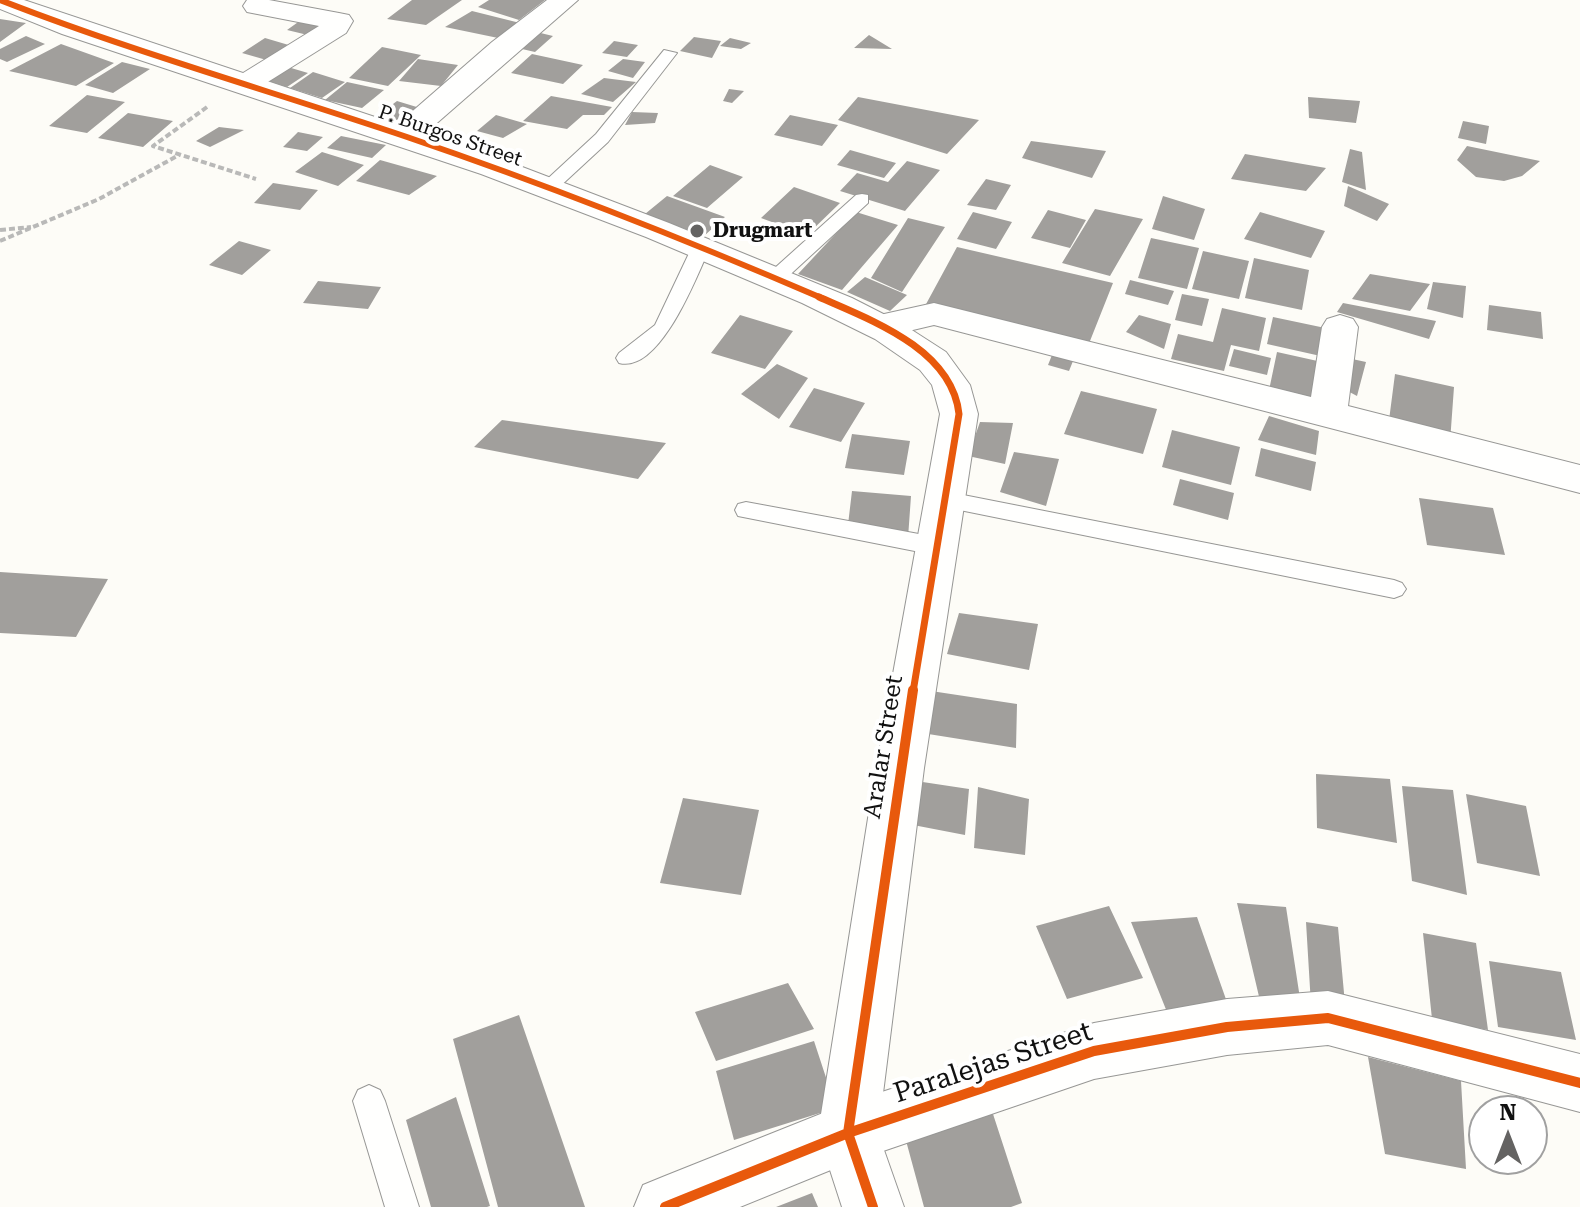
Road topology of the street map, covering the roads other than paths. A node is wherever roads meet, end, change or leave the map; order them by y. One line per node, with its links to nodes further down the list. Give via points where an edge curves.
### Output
1 (0, 0): 5 (street, P. Burgos Street)
2 (565, 0): 6 (street, via 516,33)
3 (257, 6): 5 (street, via 339,21)
4 (669, 53): 7 (lane, via 602,138)
5 (242, 83): 6 (street, P. Burgos Street)
6 (403, 136): 7 (street, P. Burgos Street)
7 (549, 187): 9 (street, P. Burgos Street)
8 (862, 199): 10 (lane)
9 (701, 247): 10 (street, P. Burgos Street); 13 (lane, via 663,328)
10 (774, 279): 11 (street, P. Burgos Street)
11 (879, 326): 14 (street, via 934,314); 16 (street, Aralar Street, via 936,363 958,396)
12 (1340, 327): 14 (street)
13 (626, 358)
14 (1328, 413): 15 (street)
15 (1580, 479)
16 (943, 499): 18 (street, Aralar Street); 19 (lane)
17 (746, 510): 18 (lane)
18 (935, 546): 22 (street, Aralar Street)
19 (1394, 589)
20 (1580, 1083): 22 (street, Paralejas Street, via 1328,1018 1227,1027 1094,1051)
21 (369, 1101): 23 (lane)
22 (848, 1133): 24 (street, Paralejas Street); 25 (street, Aralar Street)
23 (402, 1207)
24 (665, 1207)
25 (873, 1207)

